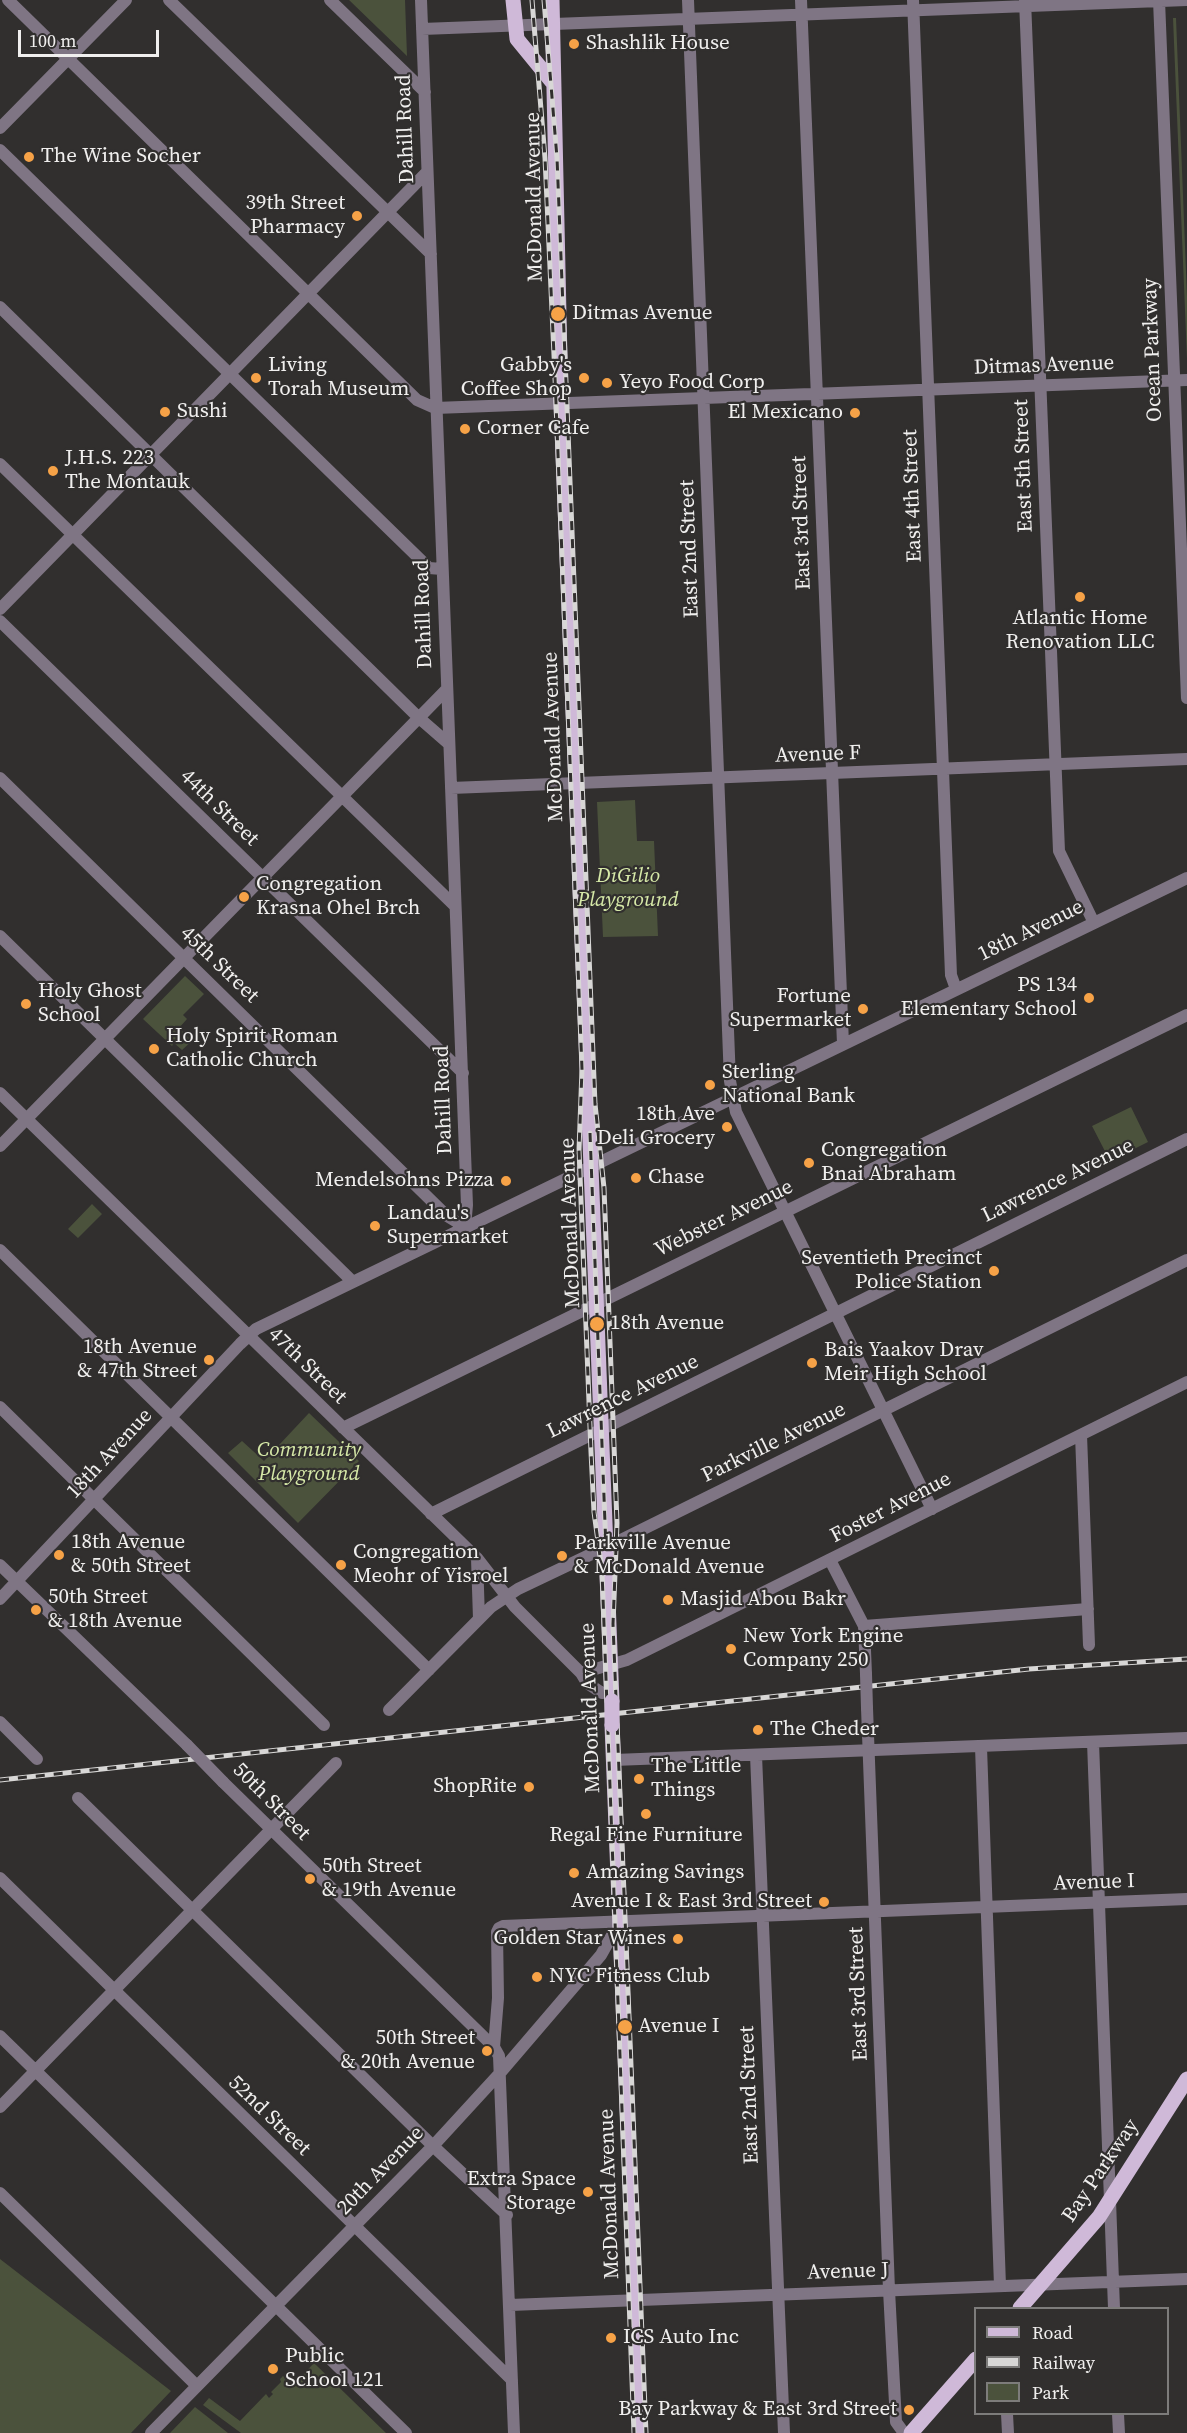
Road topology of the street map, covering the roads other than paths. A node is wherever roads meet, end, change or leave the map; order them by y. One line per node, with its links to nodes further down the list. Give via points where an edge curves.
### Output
1 (8, 0): 19 (street)
2 (126, 0): 19 (street)
3 (169, 0): 25 (street)
4 (330, 0): 21 (street)
5 (421, 0): 18 (street, Dahill Road)
6 (513, 0): 17 (main road, McDonald Avenue)
7 (552, 0): 16 (main road, McDonald Avenue)
8 (688, 0): 15 (street, East 2nd Street)
9 (801, 0): 14 (street, East 3rd Street)
10 (1159, 0): 11 (street); 12 (street); 31 (street, Ocean Parkway)
11 (1187, 0)
12 (1025, 3): 13 (street); 32 (street, East 5th Street)
13 (913, 6): 14 (street); 33 (street, East 4th Street)
14 (801, 15): 15 (street); 34 (street, East 3rd Street)
15 (689, 20): 16 (street); 35 (street, East 2nd Street)
16 (553, 24): 17 (street); 20 (main road, McDonald Avenue)
17 (514, 25): 18 (street); 20 (main road, McDonald Avenue, via 517,39)
18 (422, 29): 21 (street, Dahill Road)
19 (68, 59): 22 (street); 27 (street)
20 (553, 82): 36 (main road, McDonald Avenue)
21 (425, 92): 24 (street, Dahill Road)
22 (0, 128)
23 (0, 150): 29 (street)
24 (427, 172): 25 (street); 26 (street, Dahill Road)
25 (387, 214): 26 (street); 27 (street)
26 (431, 254): 37 (street, Dahill Road)
27 (308, 294): 29 (street); 37 (street, via 417,400)
28 (0, 307): 38 (street)
29 (230, 375): 38 (street); 41 (street, via 429,568)
30 (1187, 380): 31 (street, Ditmas Avenue)
31 (1173, 381): 32 (street, Ditmas Avenue); 45 (street, Ocean Parkway)
32 (1040, 386): 33 (street, Ditmas Avenue); 49 (street, East 5th Street)
33 (928, 391): 34 (street, Ditmas Avenue); 50 (street, East 4th Street)
34 (816, 395): 35 (street, Ditmas Avenue); 51 (street, East 3rd Street)
35 (704, 399): 36 (street, Ditmas Avenue); 53 (street, East 2nd Street)
36 (561, 404): 37 (street, Ditmas Avenue); 54 (main road, McDonald Avenue)
37 (435, 408): 41 (street, Dahill Road)
38 (151, 455): 40 (street); 46 (street)
39 (0, 464): 40 (street)
40 (72, 535): 42 (street); 56 (street)
41 (442, 569): 44 (street, Dahill Road)
42 (0, 609)
43 (0, 621): 57 (street, 44th Street)
44 (447, 689): 46 (street); 47 (street, Dahill Road)
45 (1187, 698)
46 (418, 717): 47 (street); 56 (street)
47 (449, 744): 55 (street, Dahill Road)
48 (1187, 759): 49 (street, Avenue F)
49 (1055, 765): 50 (street, Avenue F); 60 (street, East 5th Street, via 1059,851)
50 (943, 770): 51 (street, Avenue F); 63 (street, East 4th Street, via 951,975)
51 (831, 774): 53 (street, Avenue F); 66 (street, East 3rd Street)
52 (0, 778): 62 (street, 45th Street)
53 (719, 778): 54 (street, Avenue F); 69 (street, East 2nd Street)
54 (578, 783): 55 (street, Avenue F); 73 (main road, McDonald Avenue)
55 (451, 788): 59 (street, Dahill Road)
56 (341, 798): 57 (street); 59 (street)
57 (262, 877): 62 (street); 67 (street, 44th Street)
58 (1187, 878): 60 (street, 18th Avenue)
59 (455, 906): 67 (street, Dahill Road)
60 (1094, 923): 63 (street, 18th Avenue)
61 (0, 936): 65 (street)
62 (184, 958): 65 (street); 75 (street, 45th Street, via 447,1216)
63 (956, 990): 66 (street, 18th Avenue)
64 (1187, 1015): 74 (street, Webster Avenue)
65 (105, 1038): 70 (street); 78 (street)
66 (843, 1044): 69 (street, 18th Avenue)
67 (463, 1073): 75 (street, Dahill Road)
68 (0, 1093): 70 (street, 47th Street)
69 (733, 1097): 73 (street, 18th Avenue); 74 (street, East 2nd Street, via 736,1112)
70 (26, 1119): 72 (street); 81 (street, 47th Street)
71 (1187, 1139): 80 (street, Lawrence Avenue)
72 (0, 1146)
73 (590, 1166): 75 (street, 18th Avenue); 79 (main road, McDonald Avenue)
74 (785, 1211): 79 (street, Webster Avenue); 80 (street, East 2nd Street)
75 (465, 1227): 78 (street, 18th Avenue)
76 (0, 1250): 85 (street)
77 (1187, 1260): 84 (street, Parkville Avenue)
78 (352, 1281): 81 (street, 18th Avenue)
79 (596, 1303): 86 (street, Webster Avenue); 87 (main road, McDonald Avenue)
80 (836, 1313): 84 (street, East 2nd Street); 87 (street, Lawrence Avenue)
81 (249, 1336): 85 (street, 18th Avenue); 86 (street, 47th Street)
82 (1187, 1382): 88 (street, Foster Avenue)
83 (0, 1407): 89 (street)
84 (884, 1410): 90 (street, East 2nd Street); 92 (street, Parkville Avenue)
85 (171, 1417): 89 (street, 18th Avenue); 104 (street)
86 (343, 1428): 91 (street, 47th Street)
87 (600, 1429): 91 (street, Lawrence Avenue); 92 (main road, McDonald Avenue)
88 (1081, 1435): 90 (street, Foster Avenue); 99 (street)
89 (94, 1499): 96 (street, 18th Avenue); 109 (street)
90 (932, 1509): 94 (street, Foster Avenue)
91 (431, 1514): 93 (street, 47th Street)
92 (606, 1546): 97 (street, Parkville Avenue); 103 (main road, McDonald Avenue)
93 (477, 1558): 97 (street, 47th Street); 100 (street)
94 (830, 1560): 101 (street, East 3rd Street); 103 (street, Foster Avenue)
95 (0, 1565): 96 (street, 50th Street)
96 (17, 1581): 98 (street, 18th Avenue); 119 (street, 50th Street, bridge)
97 (507, 1596): 100 (street, Parkville Avenue); 105 (street, 47th Street)
98 (0, 1599)
99 (1088, 1609): 101 (street); 102 (street)
100 (479, 1619): 104 (street, Parkville Avenue)
101 (864, 1626): 113 (street, East 3rd Street, bridge)
102 (1089, 1645)
103 (610, 1665): 105 (street); 106 (main road, McDonald Avenue)
104 (429, 1670): 107 (street, Parkville Avenue)
105 (581, 1673): 106 (street, 47th Street, via 594,1689)
106 (612, 1697): 116 (main road, McDonald Avenue, bridge)
107 (389, 1710)
108 (0, 1722): 115 (street)
109 (324, 1725)
110 (1187, 1738): 111 (street)
111 (1092, 1742): 112 (street); 122 (street)
112 (981, 1747): 113 (street); 123 (street)
113 (868, 1751): 114 (street); 125 (street, East 3rd Street)
114 (756, 1755): 116 (street); 126 (street, East 2nd Street)
115 (37, 1759)
116 (614, 1760): 127 (main road, McDonald Avenue)
117 (336, 1763): 119 (street)
118 (78, 1798): 124 (street)
119 (272, 1830): 124 (street); 130 (street, 50th Street)
120 (0, 1878): 128 (street, 52nd Street)
121 (1187, 1899): 122 (street, Avenue I)
122 (1100, 1902): 123 (street, Avenue I); 137 (street)
123 (987, 1906): 125 (street, Avenue I); 143 (street)
124 (192, 1910): 128 (street); 135 (street)
125 (875, 1911): 126 (street, Avenue I); 144 (street, East 3rd Street)
126 (763, 1916): 127 (street, Avenue I); 145 (street, East 2nd Street)
127 (620, 1921): 130 (street, Avenue I, via 499,1928); 132 (street, 20th Avenue, via 601,1955); 146 (main road, McDonald Avenue)
128 (114, 1991): 131 (street); 139 (street, 52nd Street)
129 (0, 2036): 131 (street)
130 (494, 2047): 132 (street)
131 (35, 2071): 134 (street); 148 (street)
132 (500, 2073): 135 (street, 20th Avenue); 138 (street)
133 (1187, 2079): 137 (main road, Bay Parkway)
134 (0, 2107)
135 (433, 2146): 138 (street); 139 (street, 20th Avenue)
136 (0, 2193): 153 (street)
137 (1110, 2201): 141 (street); 142 (main road, Bay Parkway)
138 (507, 2215): 147 (street)
139 (354, 2226): 148 (street, 20th Avenue); 152 (street, 52nd Street)
140 (1187, 2279): 141 (street, Avenue J)
141 (1113, 2281): 142 (street, Avenue J); 150 (street)
142 (1042, 2284): 143 (street, Avenue J); 149 (main road, Bay Parkway)
143 (1000, 2286): 144 (street, Avenue J)
144 (889, 2290): 145 (street, Avenue J); 161 (street, East 3rd Street, via 896,2422)
145 (778, 2295): 146 (street, Avenue J); 160 (street, East 2nd Street)
146 (635, 2300): 147 (street, Avenue J); 159 (main road, McDonald Avenue)
147 (510, 2305): 152 (street)
148 (275, 2306): 153 (street, 20th Avenue); 157 (street)
149 (1021, 2307)
150 (1114, 2307)
151 (974, 2360): 162 (main road)
152 (512, 2380): 158 (street)
153 (197, 2386): 156 (street, 20th Avenue)
154 (1007, 2415): 163 (street)
155 (1118, 2415): 164 (street)
156 (151, 2433)
157 (406, 2433)
158 (514, 2433)
159 (640, 2433)
160 (784, 2433)
161 (904, 2433)
162 (911, 2433)
163 (1008, 2433)
164 (1119, 2433)

